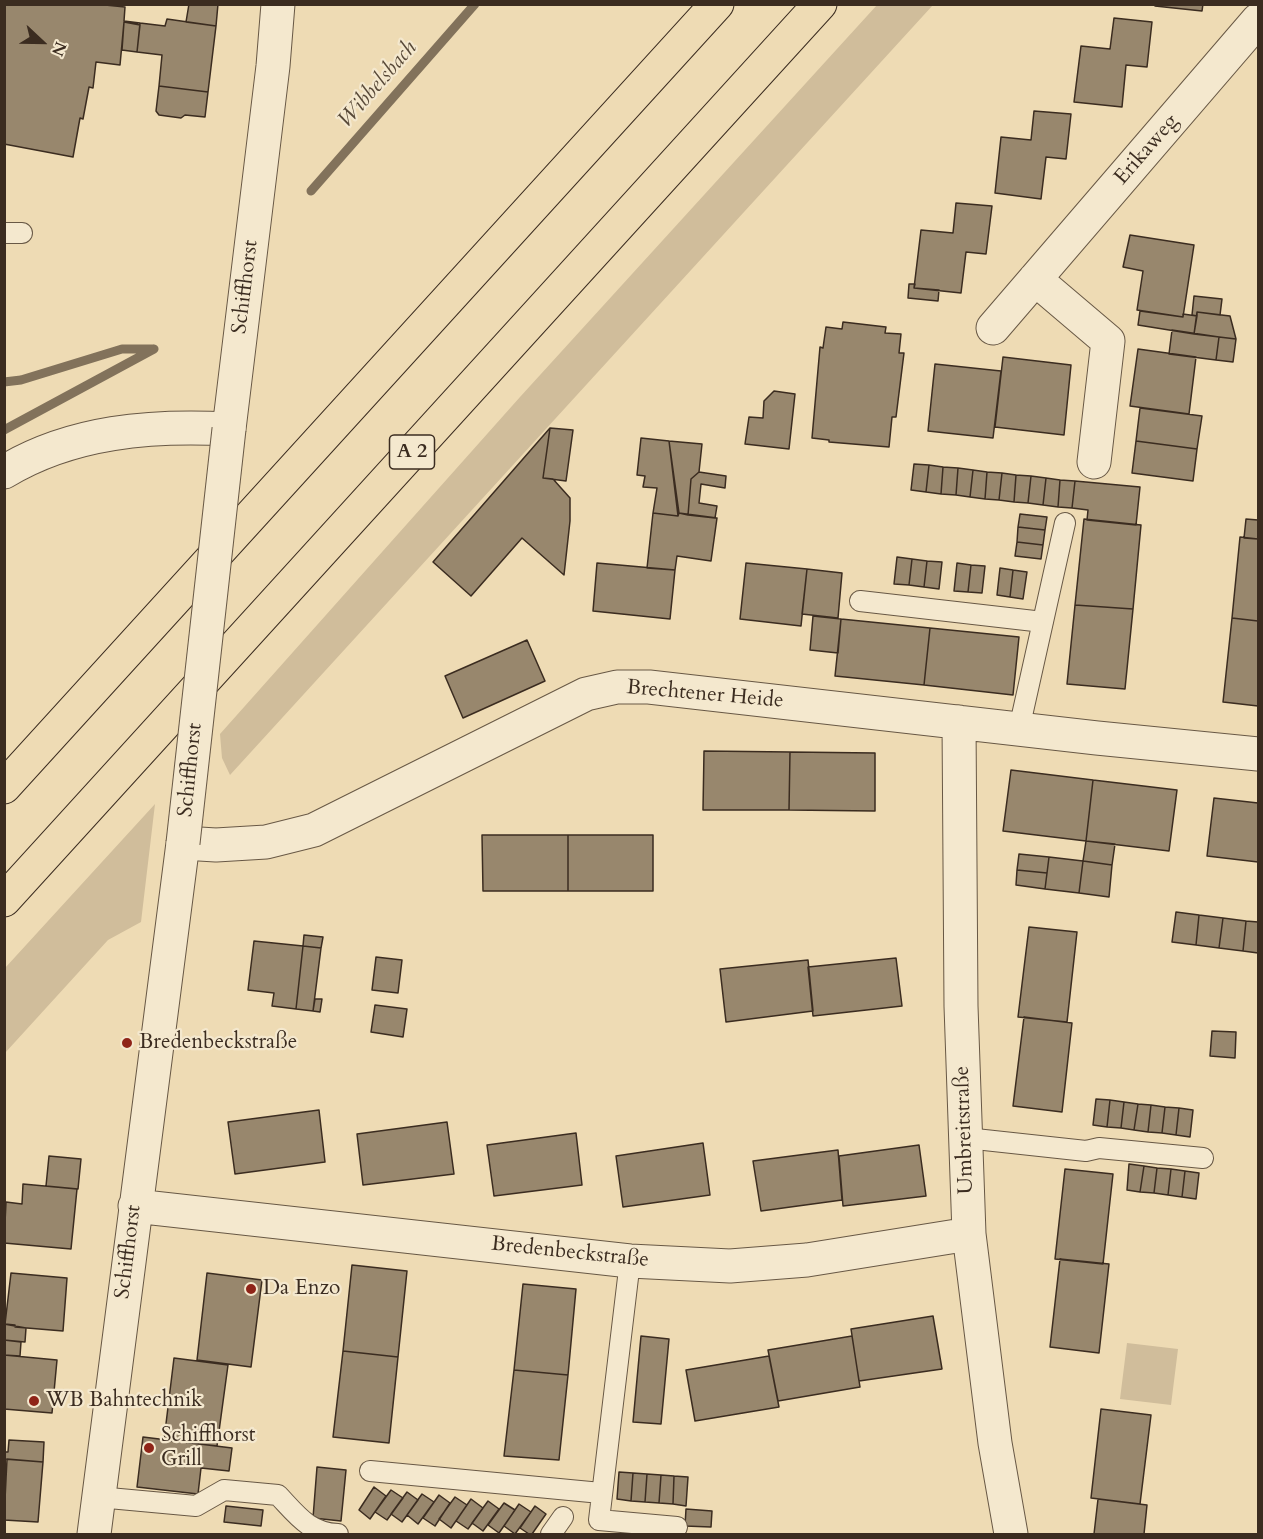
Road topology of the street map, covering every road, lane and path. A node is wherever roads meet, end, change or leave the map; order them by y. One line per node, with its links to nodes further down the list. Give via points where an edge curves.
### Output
1 (278, 4): 7 (street, Schiffhorst)
2 (717, 4): 16 (highway)
3 (819, 4): 18 (highway, A 2)
4 (1258, 20): 5 (street, Erikaweg)
5 (1035, 279): 6 (street, Erikaweg); 8 (street, via 1108,341)
6 (993, 328)
7 (229, 429): 9 (street, via 183,426 122,431 61,444); 17 (street, Schiffhorst, bridge)
8 (1094, 462)
9 (4, 472)
10 (1065, 523): 12 (lane)
11 (860, 601): 12 (lane)
12 (1043, 622): 14 (lane)
13 (959, 722): 14 (street, Brechtener Heide); 17 (street, Brechtener Heide, via 649,687 617,687 586,694 314,830 266,843); 19 (street, Umbreitstraße)
14 (1019, 729): 15 (street, Brechtener Heide)
15 (1258, 754)
16 (4, 787)
17 (187, 854): 21 (street, Schiffhorst)
18 (4, 900)
19 (966, 1138): 20 (lane); 22 (street, Umbreitstraße)
20 (1203, 1158)
21 (135, 1206): 23 (street, Bredenbeckstraße); 26 (street, Schiffhorst)
22 (969, 1234): 23 (street, Bredenbeckstraße, via 807,1260 741,1265); 32 (street, Umbreitstraße, via 995,1443)
23 (630, 1261): 25 (lane)
24 (370, 1471): 25 (lane)
25 (601, 1493): 28 (lane, via 599,1520)
26 (98, 1497): 29 (street, Schiffhorst); 30 (lane, via 196,1506 224,1490 278,1495 305,1524 327,1534)
27 (563, 1517): 31 (lane)
28 (677, 1527)
29 (94, 1534)
30 (338, 1534)
31 (551, 1534)
32 (1011, 1534)

